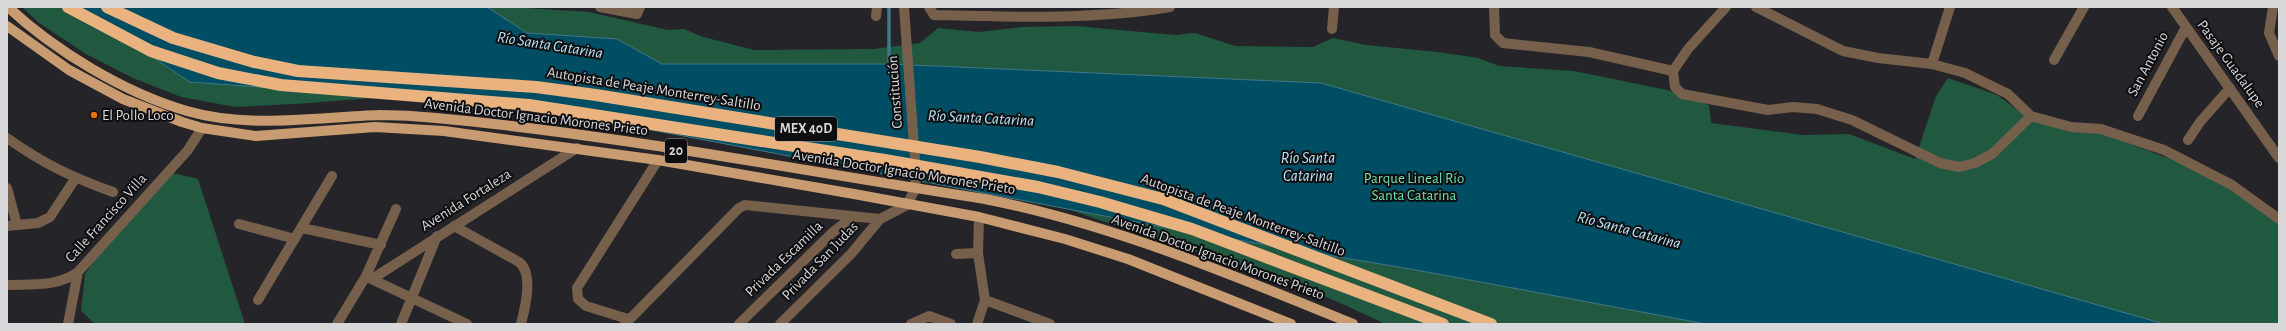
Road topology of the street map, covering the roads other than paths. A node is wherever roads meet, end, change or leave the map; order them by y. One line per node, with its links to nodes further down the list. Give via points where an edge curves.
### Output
1 (8, 7): 36 (main road, Avenida Doctor Ignacio Morones Prieto / 20, via 47,40 92,68 162,101 201,114 256,121 382,115 481,122)
2 (68, 7): 74 (highway, Autopista de Peaje Monterrey-Saltillo / MEX 40D, bridge, via 152,51 218,73 273,84 544,107 885,160 1038,187 1192,229)
3 (106, 7): 75 (highway, Autopista de Peaje Monterrey-Saltillo / MEX 40D, bridge, via 173,38 254,62 298,71 536,87 980,157 1058,172 1163,199)
4 (600, 7): 16 (street)
5 (904, 7): 36 (street, Constitución, bridge)
6 (928, 7): 7 (street, via 934,15 995,17 1088,16)
7 (1170, 7)
8 (1334, 7): 19 (street)
9 (1494, 7): 23 (street, via 1494,31 1498,40 1505,44 1589,52)
10 (1726, 7): 23 (street, via 1688,49)
11 (1756, 7): 22 (street, via 1843,51)
12 (1950, 7): 22 (street)
13 (2084, 7): 21 (street)
14 (2172, 7): 18 (street, Pasaje Guadalupe)
15 (2273, 7): 20 (street, via 2269,33)
16 (639, 11)
17 (7, 26): 27 (main road, Avenida Doctor Ignacio Morones Prieto / 20, via 69,70 123,99)
18 (2186, 27): 24 (street, Pasaje Guadalupe); 26 (street, San Antonio)
19 (1332, 30)
20 (2276, 50)
21 (2054, 60)
22 (1932, 64): 25 (street, via 1965,73 2008,94)
23 (1673, 71): 25 (street, via 1674,85 1679,92 1768,110 1793,107 1817,109 1852,120 1940,163 1959,167 1975,163 1992,154)
24 (2230, 88): 29 (street); 31 (street, Pasaje Guadalupe)
25 (2031, 116): 43 (street, via 2071,127 2101,129 2164,150 2232,185)
26 (2138, 116)
27 (202, 128): 30 (main road, Avenida Doctor Ignacio Morones Prieto / 20, via 256,136 345,128 402,128); 53 (street, Calle Francisco Villa, via 188,150)
28 (7, 138): 34 (street, via 40,161)
29 (2188, 140)
30 (577, 148): 32 (main road, Avenida Doctor Ignacio Morones Prieto / 20); 46 (street, Avenida Fortaleza)
31 (2279, 158)
32 (658, 160): 38 (main road, Avenida Doctor Ignacio Morones Prieto / 20); 59 (street, via 579,284 578,299 586,306)
33 (332, 176): 47 (street)
34 (75, 179): 37 (street); 45 (street, via 50,217 38,223)
35 (7, 188): 45 (street)
36 (915, 189): 38 (street); 73 (main road, Avenida Doctor Ignacio Morones Prieto / 20, via 1025,207 1133,239)
37 (113, 192)
38 (907, 205): 40 (main road, Avenida Doctor Ignacio Morones Prieto / 20); 42 (street)
39 (396, 209): 50 (street)
40 (979, 217): 51 (street); 72 (main road, Avenida Doctor Ignacio Morones Prieto / 20, via 1022,227 1128,259)
41 (851, 218): 42 (street); 59 (street, via 752,205 738,208); 66 (street, Privada Escamilla, via 832,233)
42 (880, 219): 67 (street, Privada San Judas, via 851,254)
43 (2279, 219)
44 (239, 224): 49 (street)
45 (12, 226)
46 (454, 226): 48 (street, Avenida Fortaleza); 65 (street, via 519,262 526,273)
47 (302, 228): 49 (street); 50 (street)
48 (437, 236): 54 (street, Avenida Fortaleza); 57 (street)
49 (295, 239): 56 (street)
50 (381, 245): 54 (street)
51 (978, 253): 52 (street); 58 (street)
52 (956, 254)
53 (78, 272): 55 (street, Calle Francisco Villa, via 60,282); 61 (street)
54 (369, 278): 57 (street); 62 (street)
55 (7, 285)
56 (258, 300)
57 (412, 300): 63 (street); 64 (street)
58 (985, 300): 60 (street); 70 (street)
59 (626, 322)
60 (1038, 322): 71 (street)
61 (68, 324)
62 (337, 324)
63 (401, 324)
64 (466, 324)
65 (520, 324)
66 (739, 324)
67 (780, 324)
68 (911, 324): 69 (street, via 929,316)
69 (951, 324)
70 (977, 324)
71 (1050, 324)
72 (1291, 324)
73 (1352, 324)
74 (1443, 324)
75 (1491, 324)

